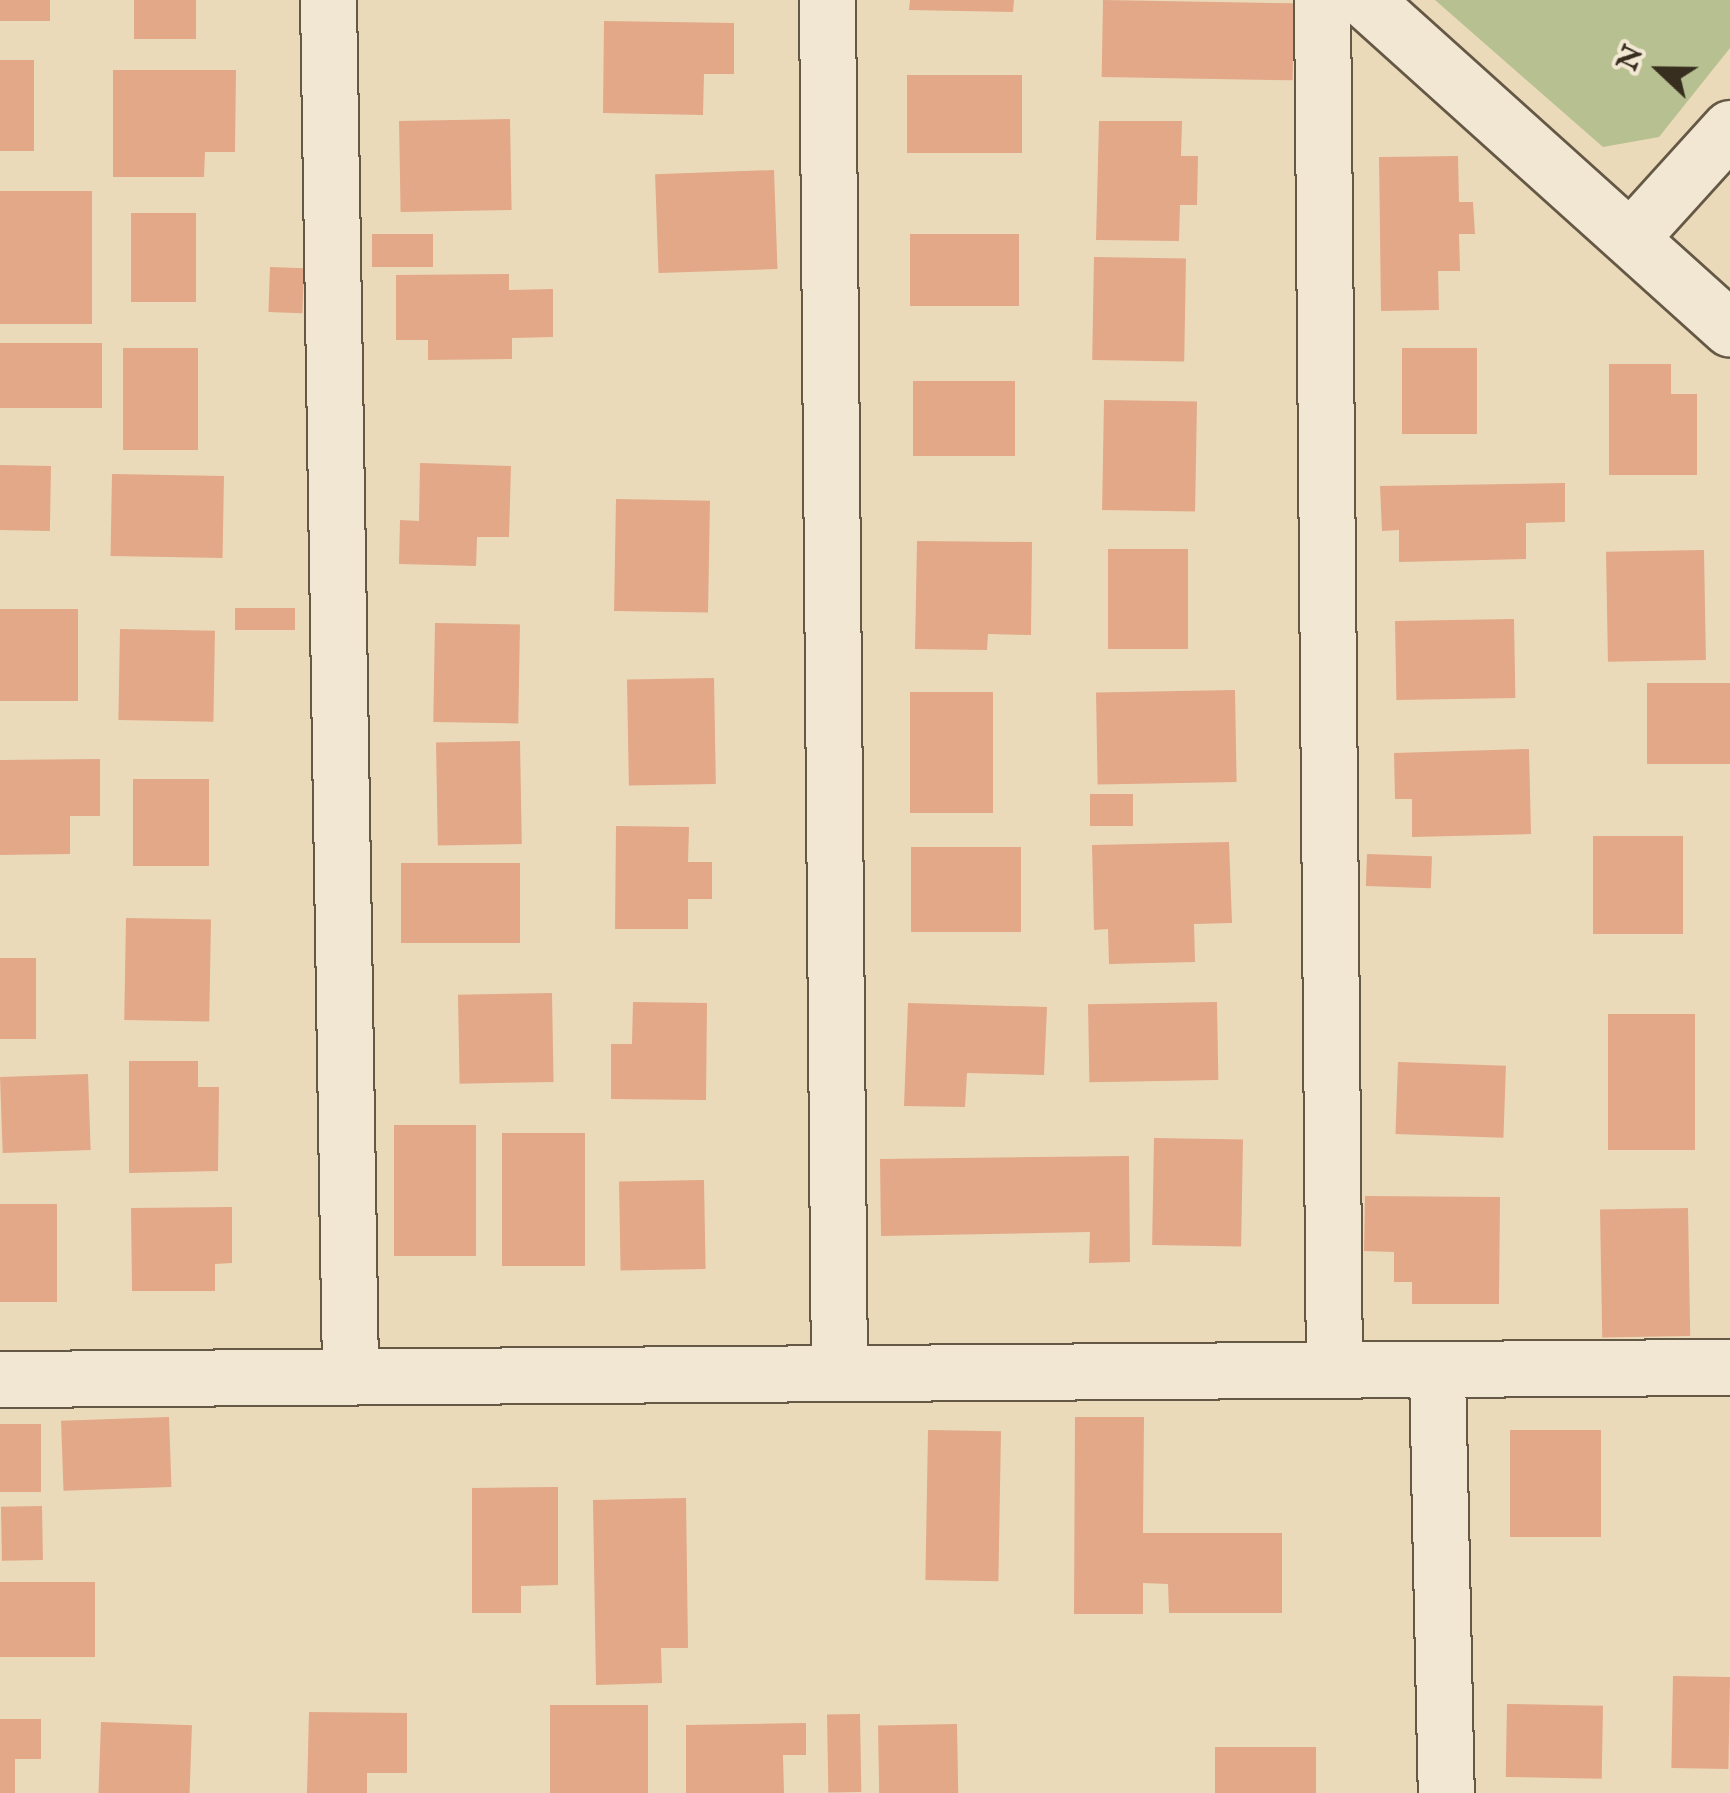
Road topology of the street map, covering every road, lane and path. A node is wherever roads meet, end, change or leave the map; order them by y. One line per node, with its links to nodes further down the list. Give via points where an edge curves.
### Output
1 (328, 0): 11 (street)
2 (827, 0): 8 (street)
3 (1322, 0): 10 (street)
4 (1366, 0): 6 (street)
5 (1730, 128): 6 (street)
6 (1632, 236): 7 (street)
7 (1730, 329)
8 (839, 1367): 10 (street); 11 (street)
9 (1730, 1367): 12 (street)
10 (1334, 1368): 12 (street)
11 (350, 1370): 13 (street)
12 (1437, 1373): 14 (street)
13 (0, 1379)
14 (1446, 1793)

